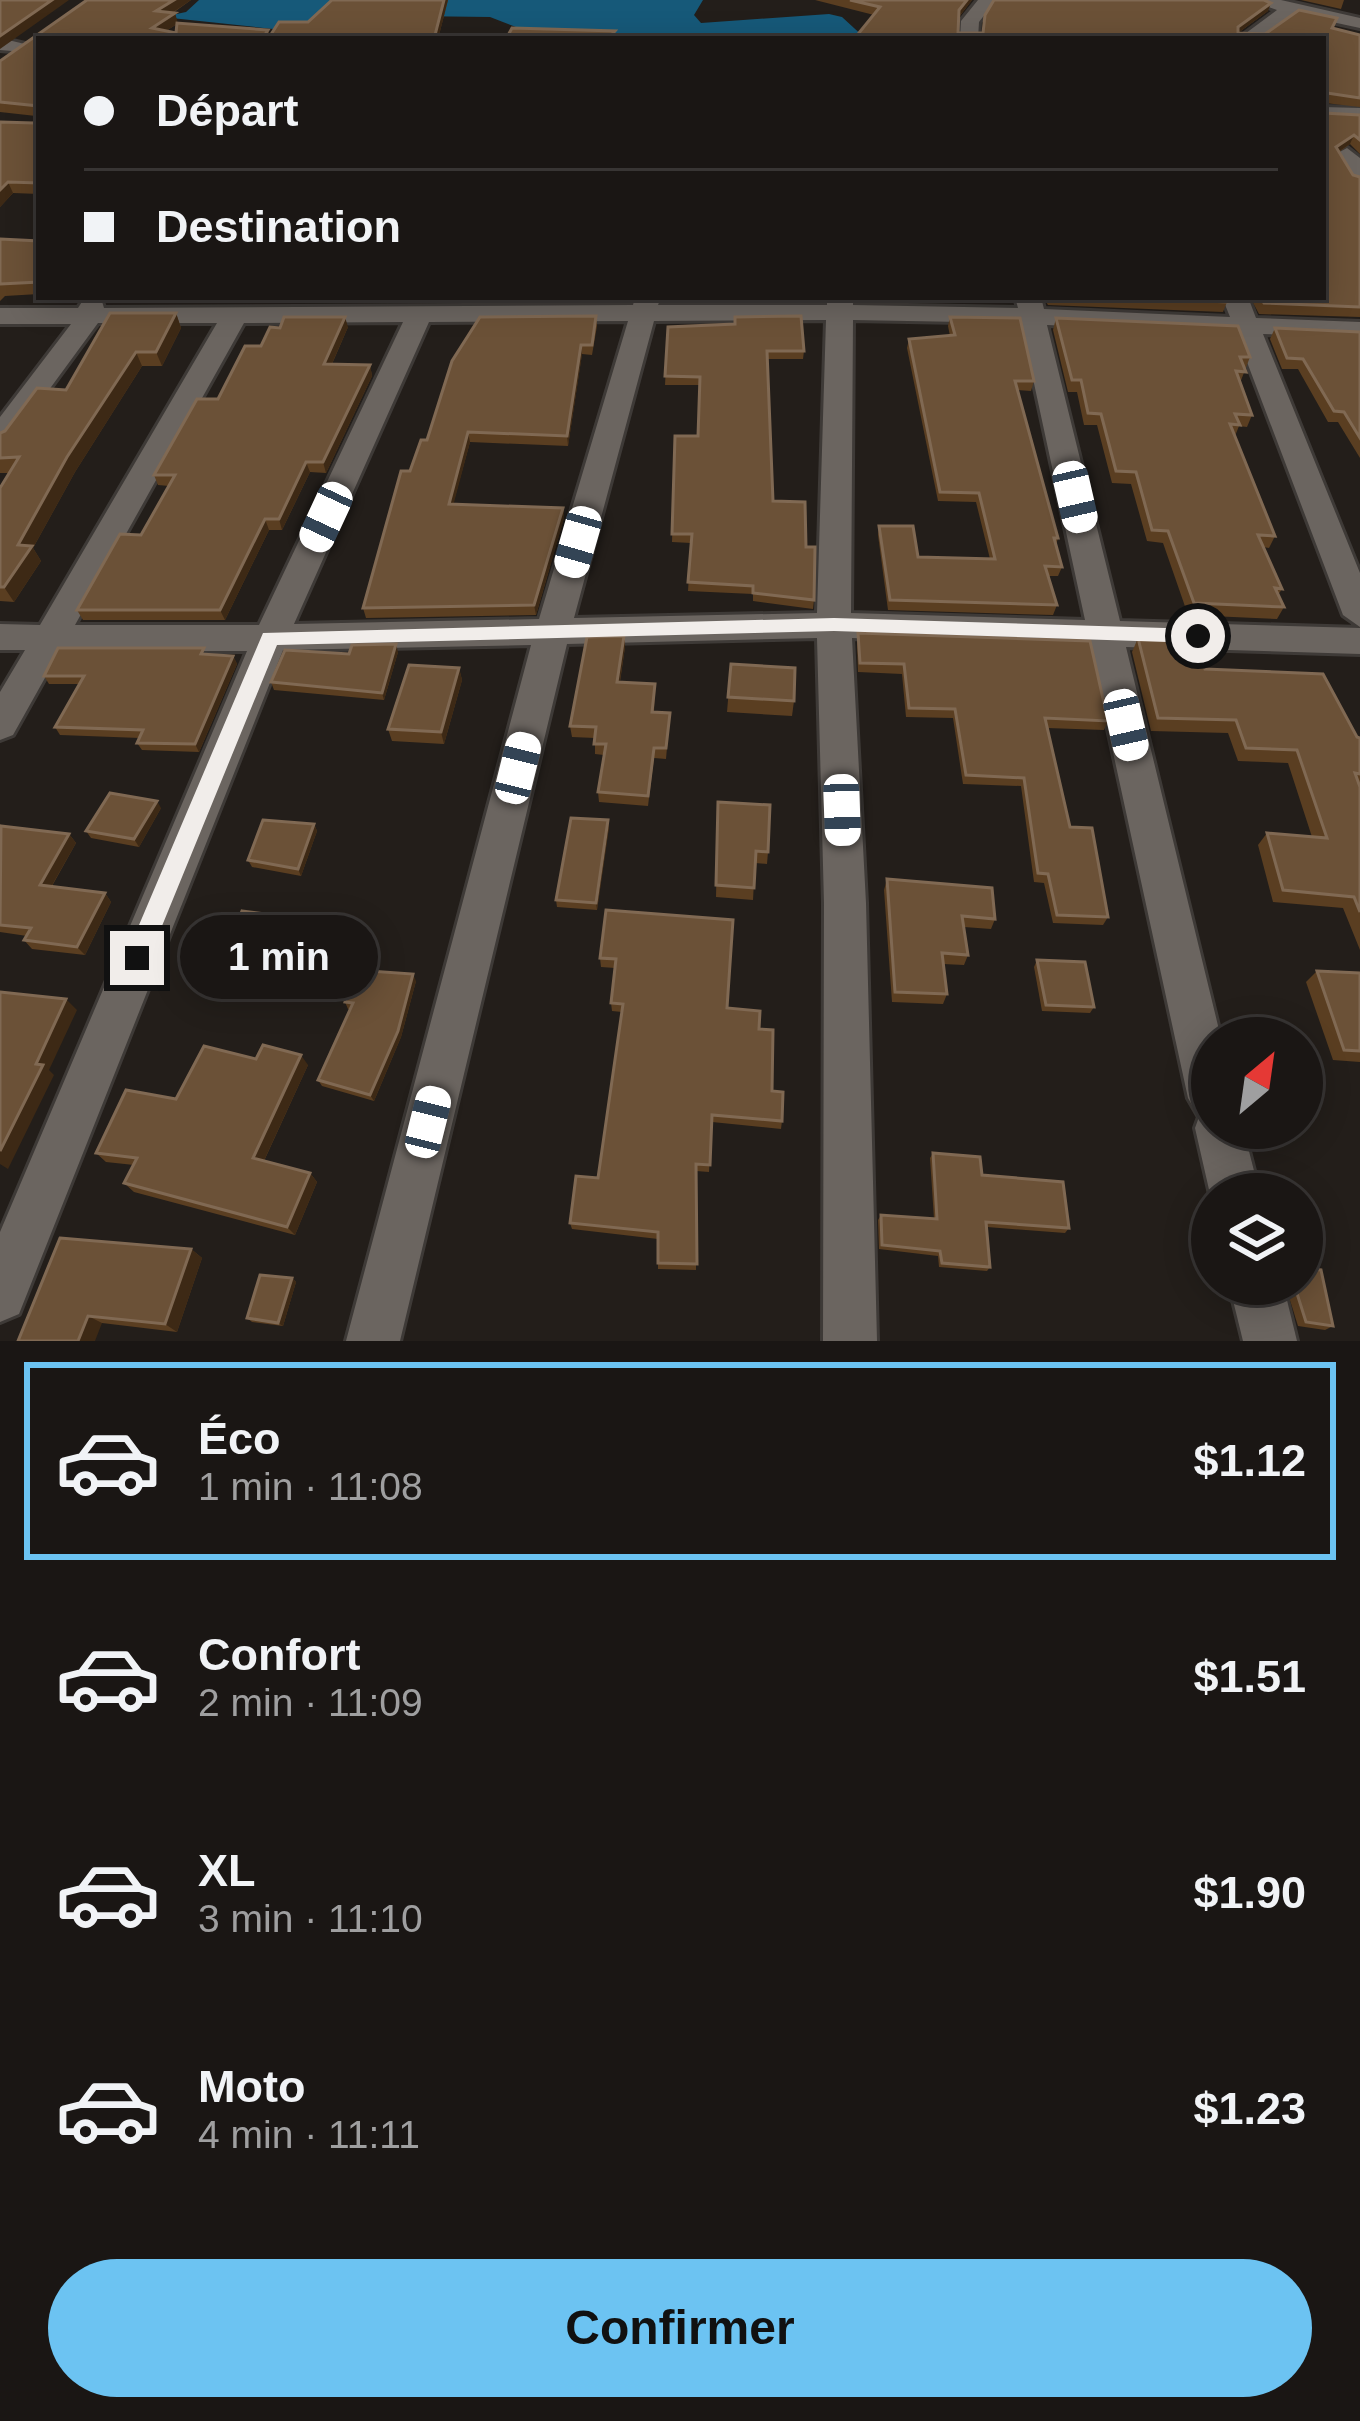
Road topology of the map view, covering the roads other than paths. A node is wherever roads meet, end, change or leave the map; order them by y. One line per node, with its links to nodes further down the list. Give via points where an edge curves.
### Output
1 (987, 0): 5 (street)
2 (1258, 0): 3 (street)
3 (1291, 8): 4 (street); 6 (street)
4 (1360, 22)
5 (969, 36)
6 (1251, 36)
7 (0, 44): 8 (street, via 32,40)
8 (0, 64)
9 (1326, 113): 10 (street)
10 (1360, 114)
11 (1348, 154): 12 (street)
12 (1360, 178)
13 (646, 305): 14 (street); 18 (street); 25 (street)
14 (839, 305): 16 (street); 24 (street)
15 (91, 306): 17 (street); 20 (street); 22 (street)
16 (1030, 306): 19 (street); 26 (street)
17 (226, 309): 18 (street); 28 (street)
18 (437, 309): 29 (street)
19 (1240, 311): 21 (street); 23 (street)
20 (0, 316)
21 (1360, 330)
22 (0, 437)
23 (1360, 615)
24 (834, 625): 25 (street); 26 (street); 36 (street)
25 (552, 634): 29 (street); 35 (street)
26 (1106, 634): 30 (street); 32 (street)
27 (0, 637): 28 (street)
28 (48, 638): 29 (street); 31 (street)
29 (270, 638): 33 (street)
30 (1360, 641)
31 (0, 725)
32 (1193, 1017)
33 (0, 1295)
34 (1261, 1305): 37 (street)
35 (373, 1341)
36 (850, 1341)
37 (1270, 1341)

